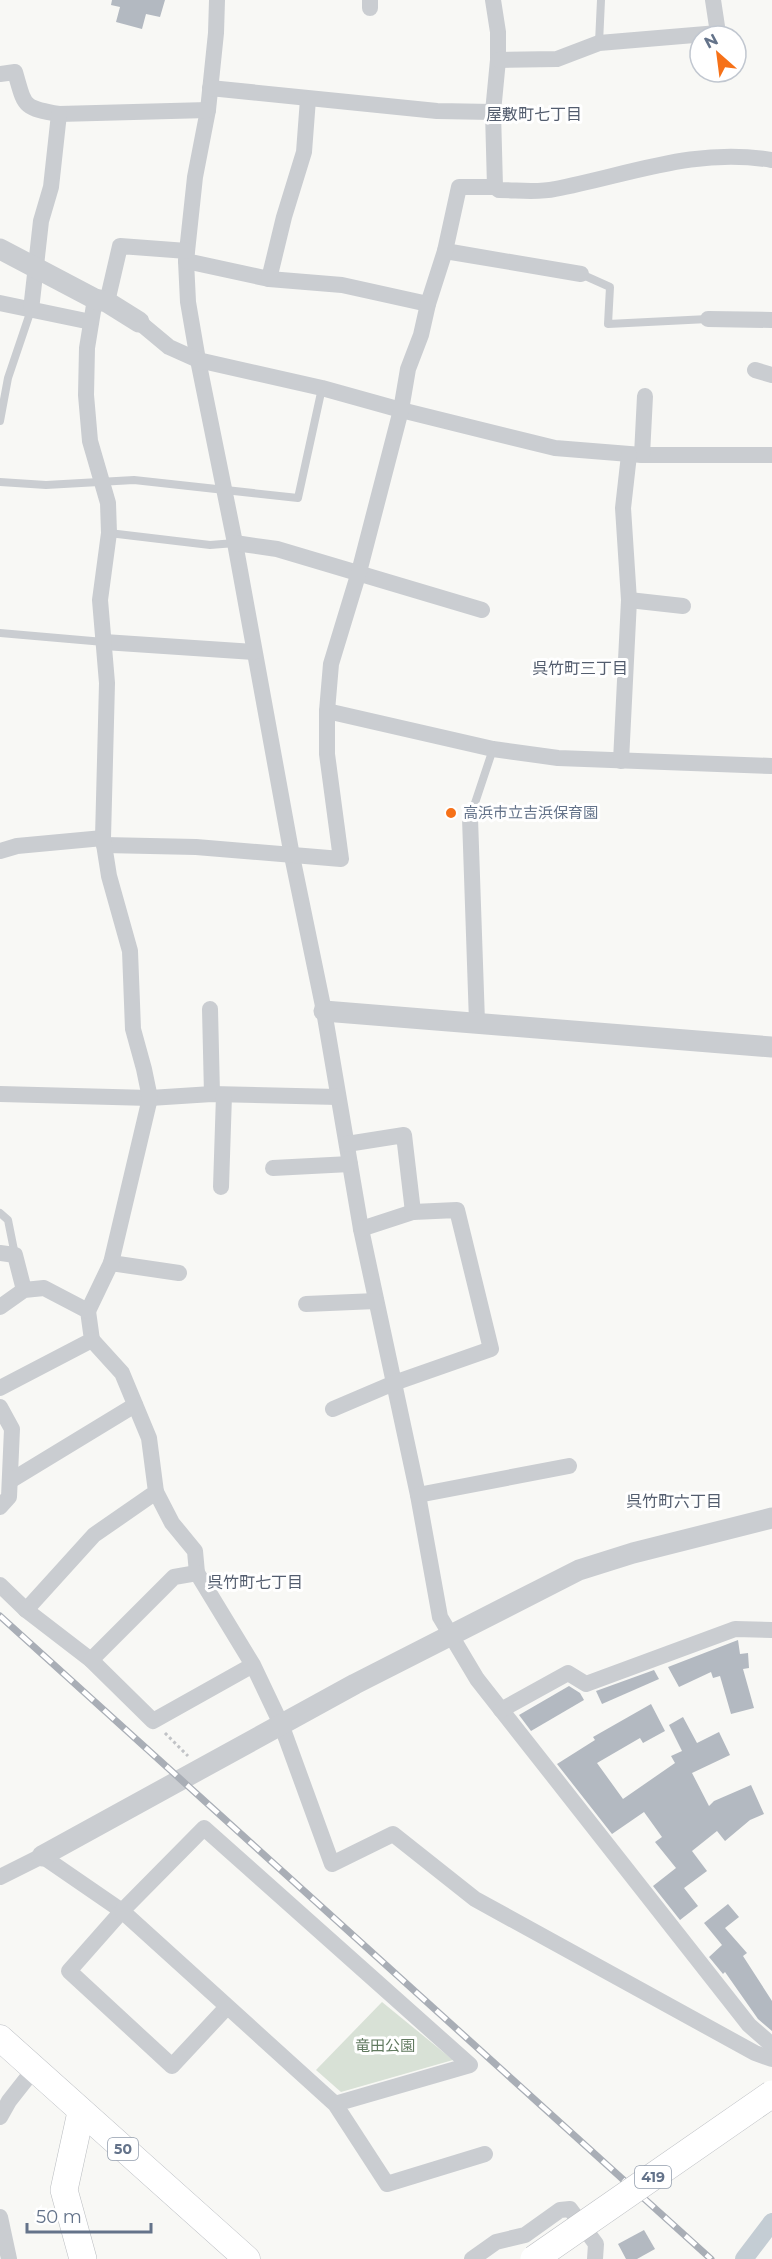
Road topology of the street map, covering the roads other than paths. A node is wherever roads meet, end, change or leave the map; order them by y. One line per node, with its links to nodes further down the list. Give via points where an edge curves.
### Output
1 (217, 0): 8 (street)
2 (493, 0): 6 (street)
3 (601, 0): 5 (lane)
4 (713, 0): 5 (street, via 718,33)
5 (599, 43): 6 (street, via 557,59)
6 (498, 60): 11 (street)
7 (0, 74): 12 (street, via 15,72 24,103 35,110)
8 (210, 88): 9 (street); 10 (street)
9 (308, 99): 11 (street); 20 (street, via 304,152)
10 (208, 110): 12 (street); 17 (street, via 192,195)
11 (493, 112): 14 (street)
12 (58, 114): 18 (street, via 51,187 41,221)
13 (772, 160): 14 (street, via 749,156 698,157 552,190)
14 (495, 187): 16 (street, via 459,187)
15 (0, 249): 18 (street)
16 (445, 251): 19 (street); 23 (street)
17 (186, 256): 20 (street); 21 (street, via 120,246); 29 (street, via 188,302)
18 (35, 266): 21 (street); 24 (street)
19 (580, 274): 25 (lane, via 610,286 608,324)
20 (269, 279): 23 (street, via 342,285)
21 (101, 301): 27 (street); 28 (street)
22 (0, 303): 24 (street)
23 (428, 304): 34 (street)
24 (31, 310): 27 (street); 35 (lane, via 8,378)
25 (708, 320): 26 (street)
26 (772, 320)
27 (91, 322): 39 (street, via 86,395 90,441)
28 (139, 322): 29 (street, via 169,347)
29 (198, 360): 32 (street); 40 (street)
30 (755, 370): 31 (street)
31 (772, 375)
32 (322, 388): 34 (street); 40 (lane, via 298,498)
33 (645, 396): 36 (street)
34 (400, 410): 36 (street, via 555,448); 43 (street)
35 (0, 421)
36 (635, 455): 37 (street); 44 (street, via 623,508)
37 (772, 455)
38 (0, 482): 39 (lane)
39 (102, 483): 40 (lane, via 134,480); 41 (street, via 108,503)
40 (224, 490): 42 (street)
41 (109, 533): 42 (lane, via 210,545); 48 (street, via 100,600)
42 (235, 543): 43 (street, via 277,549); 49 (street)
43 (359, 572): 46 (street); 50 (street, via 331,664)
44 (629, 600): 45 (street); 52 (street)
45 (683, 606)
46 (482, 610)
47 (0, 633): 48 (lane)
48 (104, 642): 49 (street); 55 (street)
49 (254, 652): 57 (street)
50 (327, 711): 51 (street); 57 (street, via 327,754 341,859)
51 (493, 749): 52 (street); 54 (lane)
52 (621, 761): 53 (street)
53 (772, 766)
54 (470, 818): 60 (street)
55 (104, 841): 56 (street); 57 (street); 65 (street, via 109,876 130,951 133,1029)
56 (0, 850)
57 (292, 856): 59 (street)
58 (210, 1010): 63 (street)
59 (324, 1011): 60 (street); 64 (street)
60 (477, 1022): 61 (street)
61 (772, 1047)
62 (0, 1094): 65 (street)
63 (218, 1094): 64 (street); 65 (street); 69 (street)
64 (338, 1097): 66 (street)
65 (150, 1098): 74 (street)
66 (346, 1144): 67 (street); 70 (street, via 404,1135)
67 (350, 1164): 68 (street); 72 (street)
68 (273, 1168)
69 (221, 1187)
70 (413, 1212): 72 (street); 82 (street, via 457,1210 491,1349)
71 (0, 1213): 73 (lane, via 8,1220)
72 (361, 1228): 77 (street)
73 (7, 1254): 76 (street)
74 (111, 1263): 75 (street); 80 (street)
75 (179, 1274)
76 (24, 1290): 79 (street); 80 (street, via 44,1288)
77 (376, 1301): 78 (street); 82 (street)
78 (306, 1304)
79 (0, 1308)
80 (88, 1311): 81 (street)
81 (92, 1340): 83 (street); 84 (street, via 122,1373)
82 (394, 1383): 86 (street); 90 (street)
83 (0, 1388)
84 (135, 1405): 88 (street); 89 (street, via 149,1438)
85 (0, 1407): 88 (street, via 12,1429)
86 (333, 1409)
87 (569, 1466): 90 (street)
88 (10, 1481): 91 (street, via 9,1497)
89 (156, 1492): 93 (street, via 172,1523 195,1551); 95 (street, via 94,1536)
90 (418, 1495): 97 (street, via 440,1617)
91 (0, 1507)
92 (772, 1518): 97 (street, via 579,1570)
93 (197, 1573): 98 (street, via 174,1576); 99 (street)
94 (0, 1585): 95 (street)
95 (27, 1610): 98 (street)
96 (772, 1630): 100 (street, via 735,1629 586,1684 568,1673)
97 (452, 1635): 100 (street, via 477,1679); 101 (street)
98 (91, 1660): 99 (street, via 153,1721)
99 (253, 1665): 101 (street)
100 (501, 1710): 107 (street, via 749,2025)
101 (281, 1724): 102 (street); 108 (street, via 332,1864 393,1834 475,1899)
102 (42, 1856): 103 (street); 104 (street)
103 (0, 1877)
104 (122, 1911): 105 (street); 105 (street, via 69,1971 172,2066); 111 (street, via 204,1828 470,2065)
105 (227, 2007): 111 (street)
106 (0, 2038): 109 (main road, 50)
107 (772, 2045)
108 (772, 2059)
109 (35, 2068): 112 (main road, 50); 113 (street)
110 (772, 2094): 120 (highway, 419, bridge)
111 (335, 2104): 114 (street, via 387,2184)
112 (81, 2112): 117 (highway, via 64,2190); 118 (main road, 50)
113 (0, 2116)
114 (484, 2154)
115 (0, 2217): 116 (street)
116 (9, 2259)
117 (83, 2259)
118 (248, 2259)
119 (472, 2259): 121 (street, via 496,2242 525,2235 560,2210 570,2209 596,2244)
120 (534, 2259)
121 (595, 2259)

